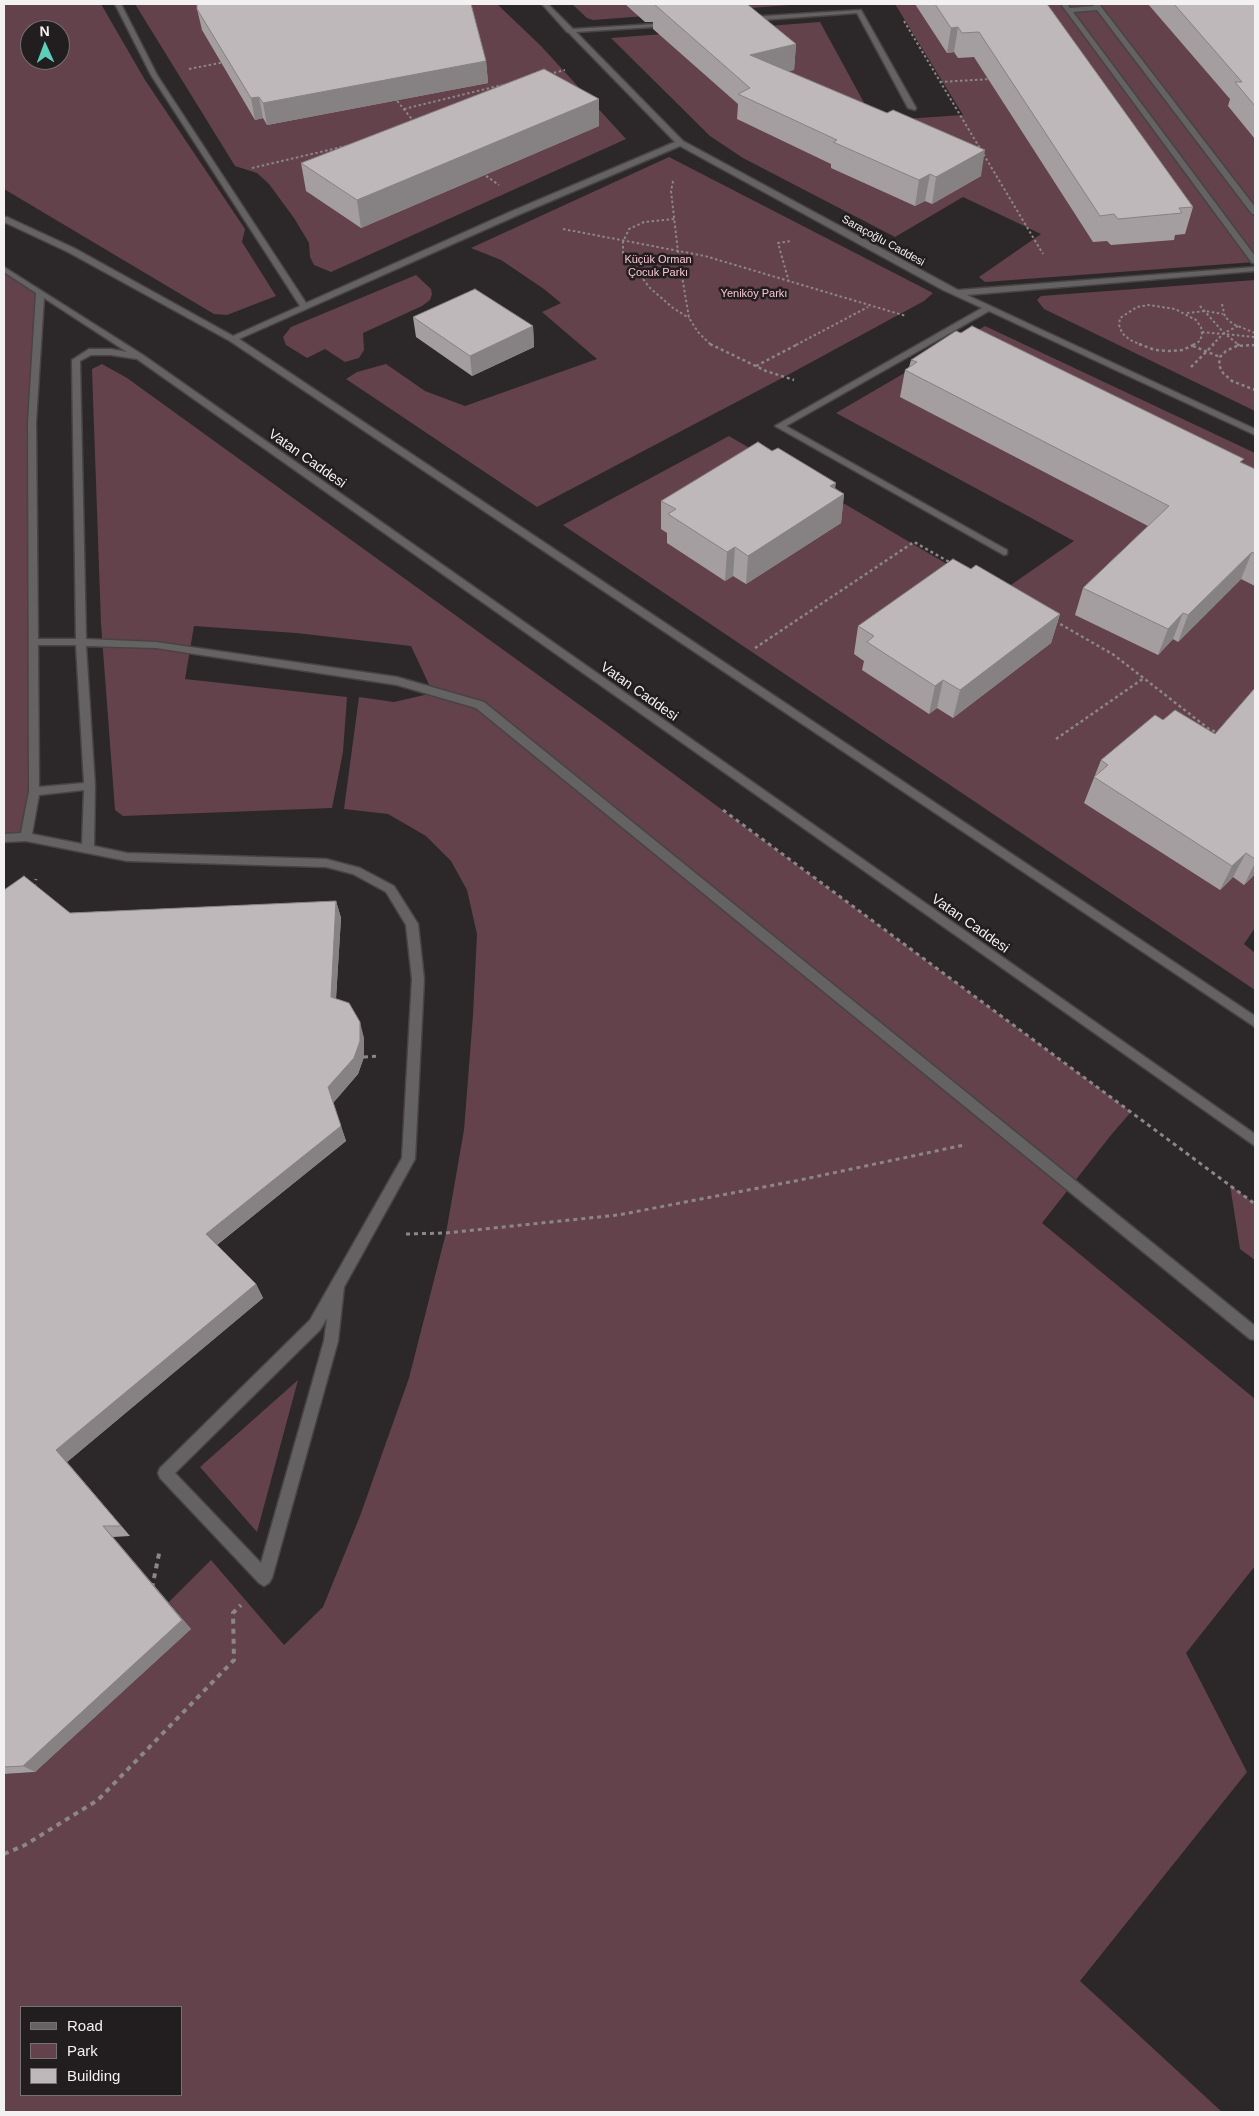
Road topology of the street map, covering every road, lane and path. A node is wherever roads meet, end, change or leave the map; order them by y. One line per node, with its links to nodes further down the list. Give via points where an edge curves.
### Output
1 (118, 4): 11 (street)
2 (545, 4): 8 (street, Saraçoğlu Caddesi)
3 (1097, 6): 4 (street); 26 (street)
4 (1067, 7): 33 (street)
5 (739, 20): 17 (street, via 858,11)
6 (903, 20): 14 (path)
7 (679, 24): 8 (street)
8 (569, 31): 10 (street, Saraçoğlu Caddesi)
9 (232, 61): 11 (path)
10 (600, 62): 12 (path); 20 (street, Saraçoğlu Caddesi)
11 (154, 75): 24 (street)
12 (544, 75)
13 (998, 78): 14 (path)
14 (940, 82): 37 (path)
15 (506, 84): 18 (path)
16 (391, 93): 18 (path)
17 (912, 108)
18 (404, 109): 19 (path)
19 (420, 129)
20 (680, 143): 22 (street, Saraçoğlu Caddesi); 25 (street)
21 (353, 144): 24 (path)
22 (694, 151): 29 (path, via 680,163 675,173 671,191); 30 (street, Saraçoğlu Caddesi)
23 (475, 168): 25 (path)
24 (220, 176): 41 (street)
25 (530, 206): 27 (street)
26 (1255, 212)
27 (515, 213): 31 (path, via 563,229); 41 (street)
28 (4, 219): 53 (street, via 70,250)
29 (674, 219): 31 (path, via 644,222 629,229); 32 (path)
30 (827, 223): 36 (path, via 819,238 778,243); 39 (street, Saraçoğlu Caddesi)
31 (622, 242): 32 (path); 46 (path, via 623,253 650,288)
32 (678, 252): 36 (path, via 705,256); 46 (path)
33 (1255, 261)
34 (4, 269): 38 (street, Vatan Caddesi)
35 (1255, 269): 37 (street)
36 (789, 283): 42 (path)
37 (1061, 284): 39 (street)
38 (40, 292): 58 (street, Vatan Caddesi); 68 (street, via 32,422)
39 (956, 293): 43 (street, Saraçoğlu Caddesi)
40 (1223, 302): 45 (path)
41 (304, 306): 53 (street)
42 (868, 306): 48 (path); 60 (path)
43 (988, 308): 48 (street); 62 (street, Saraçoğlu Caddesi)
44 (1187, 314): 45 (path, via 1204,311); 49 (path, via 1196,320); 55 (path, via 1162,306 1137,307 1120,318 1119,325 1130,340 1148,348 1169,351)
45 (1224, 314): 47 (path)
46 (689, 318): 60 (path, via 711,345)
47 (1238, 326): 50 (path); 51 (path)
48 (950, 328): 63 (street)
49 (1202, 332): 51 (path); 55 (path, via 1200,340)
50 (1255, 332)
51 (1224, 333): 52 (path); 56 (path); 57 (path)
52 (1255, 337)
53 (233, 339): 70 (street)
54 (1255, 345): 56 (path)
55 (1193, 346): 57 (path)
56 (1240, 346): 59 (path)
57 (1206, 352): 59 (path); 62 (path)
58 (140, 357): 69 (street, via 89,352 76,360); 84 (street, Vatan Caddesi)
59 (1220, 357): 61 (path, via 1223,373 1232,381)
60 (756, 366): 63 (path)
61 (1255, 390)
62 (1168, 391): 64 (street, Saraçoğlu Caddesi)
63 (837, 393): 65 (street, via 779,426)
64 (1255, 432)
65 (1004, 552)
66 (958, 567): 70 (path, via 914,542)
67 (1053, 620): 71 (path, via 1114,654)
68 (32, 642): 69 (street); 75 (street)
69 (81, 642): 74 (street); 83 (street, via 156,645 390,680 480,705)
70 (725, 667): 82 (street)
71 (1144, 678): 72 (path, via 1209,729); 73 (path)
72 (1224, 736)
73 (1056, 739)
74 (90, 786): 75 (street); 79 (street)
75 (34, 791): 77 (street)
76 (718, 806): 85 (path)
77 (26, 837): 78 (street); 79 (street)
78 (4, 838)
79 (88, 848): 86 (street, via 127,857 326,863 356,871 390,889 412,924 418,979 408,1159)
80 (36, 879): 81 (path)
81 (33, 893)
82 (1255, 1022)
83 (1012, 1137): 86 (path, via 618,1215 446,1233); 88 (street)
84 (1255, 1141)
85 (1255, 1204)
86 (366, 1235): 87 (street)
87 (338, 1285): 87 (street, via 315,1325 165,1473 264,1578 332,1341)
88 (1255, 1334)
89 (160, 1549): 90 (path)
90 (151, 1591)
91 (233, 1613): 92 (path, via 234,1660 98,1800)
92 (4, 1854)

